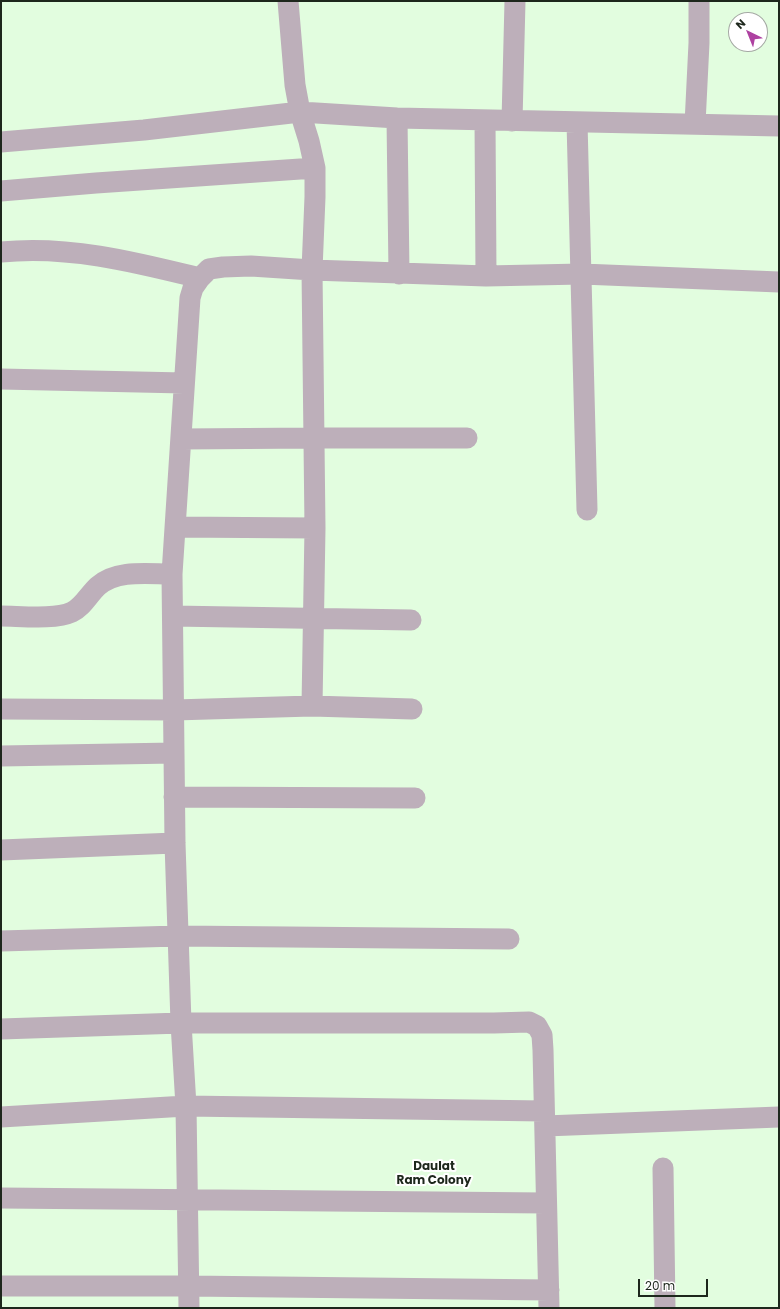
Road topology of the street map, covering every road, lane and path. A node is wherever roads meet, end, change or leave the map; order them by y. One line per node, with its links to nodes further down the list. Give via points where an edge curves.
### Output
1 (288, 1): 4 (street, via 295,85)
2 (515, 1): 7 (street)
3 (699, 1): 9 (street)
4 (300, 112): 5 (street); 11 (street, via 144,130); 12 (street)
5 (397, 118): 6 (street); 16 (street)
6 (485, 120): 7 (street); 18 (street)
7 (512, 121): 8 (street)
8 (578, 122): 9 (street); 17 (street)
9 (695, 124): 10 (street)
10 (779, 126)
11 (1, 142)
12 (315, 168): 13 (street); 15 (street)
13 (1, 191)
14 (1, 252): 19 (street, via 63,251 134,262)
15 (312, 270): 16 (street); 19 (street, via 223,267 209,269); 23 (street)
16 (399, 274): 18 (street)
17 (582, 274): 18 (street); 20 (street); 26 (street)
18 (486, 276)
19 (200, 278): 22 (street, via 190,298)
20 (779, 282)
21 (1, 379): 22 (street)
22 (184, 383): 25 (street)
23 (314, 438): 24 (street); 25 (street); 28 (street)
24 (467, 438)
25 (181, 439): 27 (street)
26 (587, 510)
27 (175, 527): 28 (street); 29 (street)
28 (315, 528): 32 (street)
29 (172, 574): 30 (street, via 132,574 113,577 98,586 81,606 64,614); 31 (street)
30 (1, 616)
31 (173, 616): 32 (street); 37 (street)
32 (314, 618): 33 (street); 34 (street)
33 (411, 620)
34 (312, 706): 36 (street); 37 (street)
35 (1, 709): 37 (street)
36 (412, 709)
37 (174, 710): 38 (street)
38 (174, 753): 39 (street); 40 (street)
39 (1, 756)
40 (174, 797): 41 (street); 42 (street)
41 (415, 798)
42 (175, 843): 43 (street); 44 (street)
43 (1, 850)
44 (178, 936): 45 (street); 46 (street); 47 (street)
45 (510, 939)
46 (1, 941)
47 (181, 1023): 48 (street); 49 (street); 52 (street, via 529,1022 537,1026 542,1035)
48 (1, 1029)
49 (186, 1106): 50 (street); 52 (street); 55 (street)
50 (1, 1117)
51 (779, 1117): 52 (street)
52 (545, 1119): 56 (street)
53 (663, 1168): 61 (street)
54 (1, 1198): 55 (street)
55 (186, 1200): 56 (street); 58 (street)
56 (546, 1203): 59 (street)
57 (1, 1286): 58 (street)
58 (188, 1286): 59 (street); 60 (street)
59 (549, 1299)
60 (189, 1308)
61 (665, 1308)

